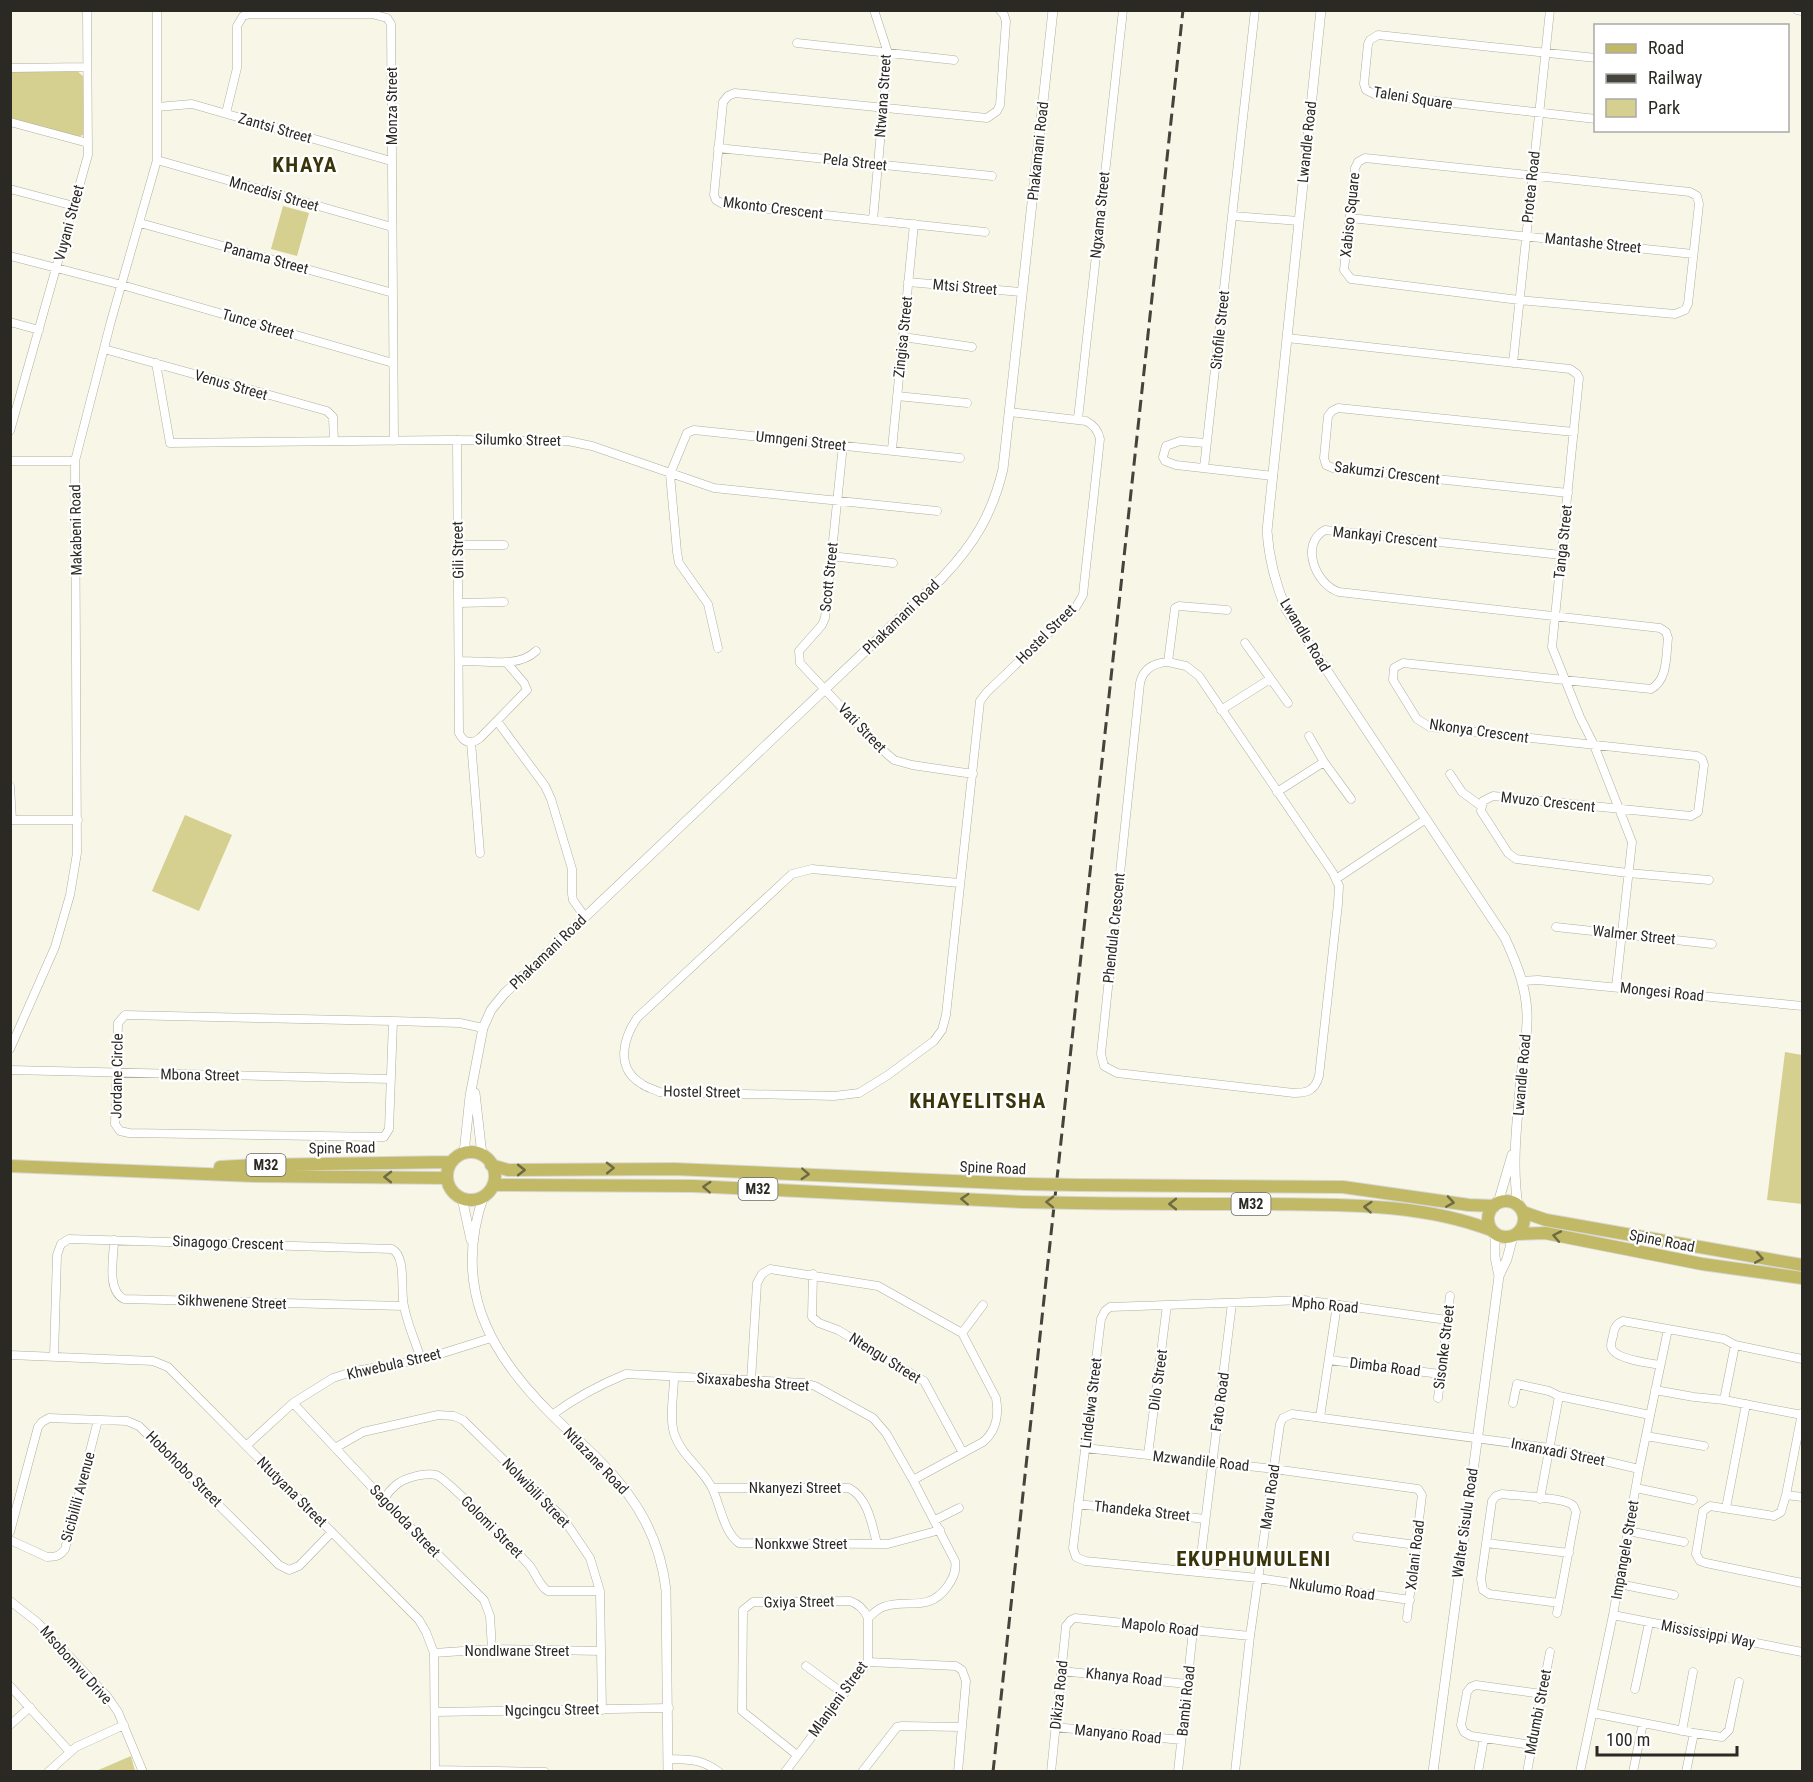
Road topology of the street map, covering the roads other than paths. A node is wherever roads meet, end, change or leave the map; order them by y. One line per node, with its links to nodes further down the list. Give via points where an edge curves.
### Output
1 (87, 10): 17 (street, Vuyani Street)
2 (157, 10): 19 (street, Makabeni Road)
3 (874, 10): 14 (street, Ntwana Street)
4 (1000, 10): 20 (street, Mkonto Crescent, via 1006,21 1000,105 993,116)
5 (1053, 10): 48 (street, Phakamani Road)
6 (1123, 10): 65 (street, Ngxama Street)
7 (1255, 10): 34 (street, Sitofile Street)
8 (1321, 10): 37 (street, Lwandle Road)
9 (1550, 10): 13 (street, Protea Road)
10 (1797, 10): 11 (street)
11 (1803, 11)
12 (797, 43): 14 (street)
13 (1545, 52): 15 (street, Taleni Square); 22 (street, Protea Road); 22 (street, Taleni Square, via 1378,35 1368,44 1364,84 1369,93)
14 (888, 53): 16 (street); 20 (street, Ntwana Street)
15 (1594, 58)
16 (954, 60)
17 (87, 67): 18 (street); 25 (street, Vuyani Street)
18 (10, 68)
19 (157, 107): 21 (street, Zantsi Street, via 192,104); 27 (street, Makabeni Road)
20 (884, 108): 26 (street, Mkonto Crescent, via 735,93 723,102); 29 (street, Ntwana Street)
21 (226, 113): 28 (street, Zantsi Street); 28 (street, Monza Street, via 237,68 237,26 243,16 380,15 387,18 392,29)
22 (1539, 114): 23 (street, Taleni Square); 30 (street, Protea Road)
23 (1594, 119)
24 (10, 122): 25 (street)
25 (88, 142): 33 (street, Vuyani Street)
26 (718, 147): 29 (street, Pela Street); 36 (street, Mkonto Crescent, via 714,195 723,204)
27 (157, 160): 38 (street, Makabeni Road); 40 (street, Mncedisi Street)
28 (392, 161): 40 (street, Monza Street)
29 (878, 165): 31 (street, Pela Street); 36 (street, Ntwana Street)
30 (1532, 174): 35 (street, Xabiso Square, via 1365,158 1355,168); 42 (street, Protea Road); 43 (street, Xabiso Square, via 1690,192 1697,196 1699,204)
31 (992, 176)
32 (10, 189): 33 (street)
33 (74, 206): 45 (street, Vuyani Street)
34 (1233, 216): 37 (street); 71 (street, Sitofile Street)
35 (1350, 218): 42 (street, Mantashe Street); 50 (street, Xabiso Square, via 1344,270 1352,280)
36 (873, 220): 39 (street, Mkonto Crescent)
37 (1299, 221): 54 (street, Lwandle Road)
38 (140, 223): 47 (street, Makabeni Road); 49 (street, Panama Street)
39 (914, 224): 41 (street, Mkonto Crescent); 46 (street, Zingisa Street)
40 (392, 227): 49 (street, Monza Street)
41 (985, 232)
42 (1526, 235): 43 (street, Mantashe Street); 50 (street, Protea Road)
43 (1693, 254): 50 (street, Xabiso Square, via 1688,304 1675,314)
44 (10, 256): 45 (street, Tunce Street)
45 (57, 268): 47 (street, Tunce Street); 52 (street, Vuyani Street)
46 (908, 282): 48 (street, Mtsi Street); 53 (street, Zingisa Street)
47 (122, 285): 56 (street, Makabeni Road); 58 (street, Tunce Street)
48 (1022, 292): 64 (street, Phakamani Road)
49 (393, 293): 58 (street, Monza Street)
50 (1519, 300): 59 (street, Protea Road)
51 (10, 322): 52 (street)
52 (39, 330): 61 (street, Vuyani Street)
53 (903, 337): 55 (street); 62 (street, Zingisa Street)
54 (1287, 338): 59 (street, Tanga Street); 79 (street, Lwandle Road)
55 (972, 347)
56 (104, 349): 57 (street, Venus Street); 76 (street, Makabeni Road)
57 (156, 363): 69 (street, Venus Street, via 327,411 333,417); 69 (street, Silumko Street, via 170,443)
58 (393, 363): 70 (street, Monza Street)
59 (1513, 363): 67 (street, Tanga Street, via 1570,369 1577,374 1580,380)
60 (10, 391): 61 (street)
61 (21, 394): 66 (street, Vuyani Street)
62 (897, 396): 63 (street); 73 (street, Zingisa Street)
63 (967, 403)
64 (1009, 412): 65 (street); 100 (street, Phakamani Road, via 998,490 975,538 942,578)
65 (1078, 419): 108 (street, Hostel Street, via 1094,425 1100,439 1083,595 1076,607 983,695)
66 (10, 431)
67 (1574, 432): 80 (street, Tanga Street); 80 (street, Sakumzi Crescent, via 1338,408 1328,416 1324,458 1326,465 1333,468)
68 (457, 440): 70 (street, Silumko Street); 78 (street, Silumko Street, via 579,443); 83 (street, Gili Street)
69 (334, 441): 70 (street, Silumko Street)
70 (394, 441)
71 (1206, 443): 77 (street, Sitofile Street); 77 (street, via 1174,442 1163,451 1170,464)
72 (843, 445): 73 (street, Umngeni Street); 78 (street, Umngeni Street, via 694,430 684,438); 81 (street, Scott Street)
73 (891, 449): 74 (street, Umngeni Street)
74 (960, 458)
75 (10, 461): 76 (street)
76 (75, 461): 117 (street, Makabeni Road)
77 (1204, 468): 79 (street)
78 (670, 474): 81 (street, Silumko Street, via 714,488); 93 (street, via 678,561 708,604)
79 (1273, 476): 115 (street, Lwandle Road, via 1268,546 1272,574 1286,609)
80 (1568, 493): 85 (street, Tanga Street)
81 (837, 502): 82 (street, Silumko Street); 86 (street, Scott Street)
82 (937, 511)
83 (458, 545): 84 (street); 89 (street, Gili Street)
84 (504, 545)
85 (1561, 555): 91 (street, Tanga Street); 91 (street, Mankayi Crescent, via 1325,530 1315,539 1312,559 1327,586 1339,592)
86 (831, 556): 87 (street); 100 (street, Scott Street, via 824,622 798,655 800,663)
87 (893, 563)
88 (504, 602): 89 (street)
89 (458, 603): 95 (street, Gili Street)
90 (1227, 610): 97 (street, via 1175,608)
91 (1555, 615): 99 (street, Tanga Street, via 1552,647); 99 (street, Mankayi Crescent, via 1660,628 1668,638 1663,679 1652,689)
92 (1245, 643): 98 (street)
93 (718, 648)
94 (536, 651): 96 (street, via 528,658)
95 (459, 661): 96 (street); 105 (street, Gili Street, via 459,733)
96 (506, 662): 103 (street, via 527,690)
97 (1168, 662): 102 (street, via 1195,671); 120 (street, Phendula Crescent, via 1150,667 1140,683 1101,1054 1104,1066 1117,1073 1264,1090 1304,1093 1314,1088 1319,1076 1338,904)
98 (1270, 679): 101 (street); 102 (street)
99 (1566, 679): 106 (street, Tanga Street); 106 (street, Nkonya Crescent, via 1403,663 1394,668 1392,676 1417,719 1425,725)
100 (825, 690): 108 (street, Vati Street, via 894,760); 123 (street, Phakamani Road)
101 (1288, 703)
102 (1221, 710): 111 (street)
103 (497, 721): 105 (street); 123 (street, via 551,799 572,869 573,900)
104 (1309, 736): 107 (street)
105 (471, 742): 118 (street)
106 (1594, 745): 114 (street, Tanga Street); 114 (street, Mvuzo Crescent, via 1702,759 1698,813 1687,816)
107 (1324, 762): 111 (street); 112 (street)
108 (972, 774): 122 (street, Hostel Street)
109 (1450, 774): 113 (street, via 1462,792)
110 (10, 786): 116 (street)
111 (1277, 792): 120 (street)
112 (1351, 799)
113 (1481, 806): 114 (street, Mvuzo Crescent, via 1493,796); 119 (street, Mvuzo Crescent, via 1482,814 1516,859)
114 (1620, 809): 119 (street, Tanga Street, via 1632,842)
115 (1426, 819): 120 (street); 127 (street, Lwandle Road, via 1505,938)
116 (11, 820): 117 (street)
117 (78, 820): 132 (street, Makabeni Road, via 70,895 55,947)
118 (480, 853)
119 (1629, 873): 121 (street, Mvuzo Crescent); 125 (street, Tanga Street)
120 (1336, 879)
121 (1709, 880)
122 (959, 883): 122 (street, Hostel Street, via 812,869 792,874 637,1018 625,1039 623,1055 628,1070 640,1084 659,1092 834,1096 860,1093 934,1041 942,1030)
123 (585, 917): 131 (street, Phakamani Road, via 504,994)
124 (1556, 927): 125 (street, Walmer Street)
125 (1622, 934): 126 (street, Walmer Street); 128 (street, Tanga Street)
126 (1713, 944)
127 (1522, 981): 128 (street, Mongesi Road); 137 (street, Lwandle Road, via 1527,1024)
128 (1616, 987): 129 (street, Mongesi Road)
129 (1803, 1006)
130 (393, 1021): 131 (street, Jordane Circle, via 460,1023); 134 (street, Jordane Circle, via 125,1015 118,1023); 135 (street, Jordane Circle)
131 (483, 1028): 136 (street, Phakamani Road)
132 (10, 1049)
133 (10, 1070): 134 (street, Mbona Street)
134 (116, 1073): 135 (street, Mbona Street); 135 (street, Jordane Circle, via 115,1124 124,1133 380,1138 389,1129)
135 (390, 1079)
136 (473, 1085): 138 (street, Phakamani Road); 139 (street, Phakamani Road)
137 (1516, 1135): 148 (street, Lwandle Road); 149 (street, Lwandle Road, via 1515,1181)
138 (464, 1153): 139 (main road); 140 (main road)
139 (482, 1155): 141 (main road)
140 (451, 1162): 143 (main road, Spine Road / M32, via 257,1165); 144 (main road)
141 (491, 1165): 145 (main road); 148 (main road, Spine Road / M32, one-way to 148, bridge, via 508,1170 674,1168 1026,1184 1343,1187 1468,1205)
142 (10, 1166): 143 (main road, Spine Road / M32)
143 (162, 1171): 144 (main road, Spine Road / M32, one-way to 143)
144 (447, 1178): 147 (main road, via 453,1192)
145 (493, 1185): 146 (main road); 150 (main road, Spine Road / M32, one-way to 145, bridge, via 1446,1215 1351,1206 1023,1202 693,1186)
146 (484, 1196): 147 (main road, via 474,1200); 153 (street, Ntlazane Road)
147 (462, 1198): 153 (street, Ntlazane Road)
148 (1496, 1204): 149 (main road, Spine Road / M32, via 1509,1202); 150 (main road, via 1488,1217)
149 (1520, 1209): 151 (main road, via 1523,1224); 154 (main road, Spine Road / M32, one-way to 154, via 1546,1220)
150 (1493, 1232): 151 (main road, Spine Road / M32, via 1504,1237); 156 (street, Walter Sisulu Road)
151 (1515, 1235): 156 (street, Walter Sisulu Road); 157 (main road, Spine Road / M32, one-way to 151, via 1702,1264 1545,1233)
152 (114, 1240): 163 (street, Sinagogo Crescent, via 388,1248 396,1251 400,1259); 163 (street, Sikhwenene Street, via 113,1287 124,1299); 170 (street, Sinagogo Crescent, via 69,1239 59,1248)
153 (472, 1242): 167 (street, Ntlazane Road, via 476,1290)
154 (1803, 1265)
155 (813, 1274): 166 (street, via 878,1286); 177 (street, via 776,1268 762,1274 757,1283); 197 (street, Ntengu Street, via 812,1317 924,1381)
156 (1498, 1275): 191 (street, Walter Sisulu Road)
157 (1803, 1278)
158 (1450, 1296): 164 (street, Sisonke Street)
159 (1232, 1303): 161 (street, Mpho Road); 162 (street, Mpho Road, via 1304,1300); 199 (street, Fato Road)
160 (983, 1305): 166 (street)
161 (1167, 1305): 195 (street, Lindelwa Street, via 1110,1307 1105,1311); 198 (street, Dilo Street)
162 (1337, 1305): 164 (street, Mpho Road); 173 (street)
163 (404, 1306): 172 (street, Sinagogo Crescent)
164 (1447, 1320): 175 (street, Sisonke Street)
165 (1668, 1329): 168 (street, via 1725,1338); 174 (street, Impangele Street); 174 (street, via 1623,1321 1614,1328 1614,1352)
166 (962, 1333): 197 (street, via 998,1409 990,1436)
167 (491, 1338): 172 (street, Khwebula Street); 186 (street, Ntlazane Road, via 513,1373)
168 (1735, 1345): 171 (street); 181 (street)
169 (10, 1355): 170 (street, Ntutyana Street)
170 (54, 1357): 192 (street, Ntutyana Street, via 161,1363)
171 (1803, 1359)
172 (421, 1360): 182 (street, Khwebula Street, via 333,1378)
173 (1329, 1360): 175 (street, Dimba Road); 188 (street)
174 (1660, 1365): 178 (street, Impangele Street)
175 (1440, 1374): 180 (street, Sisonke Street)
176 (674, 1377): 177 (street, Sixaxabesha Street); 186 (street, Sixaxabesha Street, via 626,1374 572,1400); 203 (street, Nonkxwe Street, via 674,1434)
177 (752, 1381): 202 (street, Sixaxabesha Street, via 815,1386 873,1418)
178 (1655, 1390): 181 (street); 187 (street, Impangele Street)
179 (1559, 1396): 183 (street, via 1517,1384); 187 (street); 196 (street)
180 (1438, 1398)
181 (1724, 1400): 184 (street)
182 (293, 1402): 192 (street, Khwebula Street); 194 (street, Sagoloda Street)
183 (1513, 1403)
184 (1746, 1404): 185 (street); 213 (street)
185 (1802, 1414): 206 (street)
186 (552, 1415): 261 (street, Ntlazane Road, via 624,1489 643,1517 655,1545 666,1590)
187 (1650, 1415): 190 (street, Impangele Street)
188 (1320, 1417): 191 (street, Mavu Road); 200 (street, Mavu Road, via 1292,1414 1284,1418)
189 (98, 1420): 218 (street, Hobohobo Street, via 50,1418 38,1427); 219 (street, Hobohobo Street, via 127,1421 139,1426 289,1570 299,1566); 221 (street, Sicibilili Avenue, via 62,1554 47,1557)
190 (1646, 1436): 193 (street); 201 (street, Impangele Street)
191 (1477, 1438): 196 (street, Inxanxadi Street); 291 (street, Walter Sisulu Road)
192 (246, 1446): 219 (street, Ntutyana Street)
193 (1704, 1446)
194 (335, 1448): 209 (street, Sagoloda Street); 232 (street, Nolwibili Street, via 363,1431 438,1415 462,1420 563,1518 590,1558)
195 (1085, 1448): 198 (street, Mzwandile Road); 211 (street, Lindelwa Street)
196 (1550, 1448): 201 (street, Inxanxadi Street); 208 (street)
197 (963, 1453): 202 (street)
198 (1148, 1455): 199 (street, Mzwandile Road)
199 (1212, 1462): 200 (street, Mzwandile Road); 214 (street, Fato Road)
200 (1274, 1469): 205 (street, Mzwandile Road, via 1418,1488); 229 (street, Mavu Road)
201 (1640, 1469): 204 (street, Impangele Street)
202 (913, 1480): 215 (street, Sixaxabesha Street)
203 (712, 1488): 224 (street, Nonkxwe Street, via 731,1538 740,1543); 224 (street, Nkanyezi Street, via 849,1488 857,1492 871,1517)
204 (1636, 1488): 210 (street); 217 (street, Impangele Street)
205 (1422, 1492): 225 (street, Xolani Road)
206 (1786, 1495): 207 (street); 213 (street, via 1781,1512 1774,1516)
207 (1803, 1497)
208 (1540, 1498): 223 (street, via 1496,1496); 226 (street, via 1574,1506)
209 (384, 1499): 232 (street, Golomi Street, via 401,1481 439,1476 532,1568 544,1589); 245 (street, Sagoloda Street, via 484,1600 490,1616)
210 (1693, 1500)
211 (1078, 1504): 214 (street, Thandeka Street); 227 (street, Lindelwa Street, via 1073,1548)
212 (959, 1508): 215 (street)
213 (1726, 1508): 230 (street, via 1710,1506 1703,1511 1696,1554 1700,1561)
214 (1205, 1519): 228 (street, Fato Road)
215 (935, 1520): 216 (street, Sixaxabesha Street)
216 (940, 1530): 224 (street, Nonkxwe Street); 239 (street, Sixaxabesha Street, via 956,1566 944,1592 923,1604 884,1606)
217 (1628, 1531): 222 (street); 231 (street, Impangele Street)
218 (10, 1532)
219 (332, 1532): 249 (street, Ntutyana Street, via 419,1620)
220 (1357, 1537): 225 (street)
221 (10, 1540)
222 (1684, 1542)
223 (1486, 1543): 226 (street); 236 (street, via 1483,1590 1498,1596)
224 (877, 1544)
225 (1416, 1545): 234 (street, Xolani Road)
226 (1569, 1553): 236 (street)
227 (1076, 1557): 228 (street, Nkulumo Road)
228 (1199, 1572): 229 (street, Nkulumo Road)
229 (1258, 1578): 234 (street, Nkulumo Road); 244 (street, Mavu Road)
230 (1803, 1583)
231 (1619, 1584): 233 (street); 238 (street, Impangele Street)
232 (600, 1591): 246 (street, Nolwibili Street)
233 (1674, 1595)
234 (1410, 1600): 240 (street, Xolani Road)
235 (10, 1601): 267 (street, Msobomvu Drive, via 37,1622 107,1696)
236 (1559, 1603): 237 (street)
237 (1557, 1613)
238 (1613, 1615): 242 (street, Mississippi Way); 264 (street, Impangele Street)
239 (868, 1618): 250 (street, Mlanjeni Street); 276 (street, Gxiya Street, via 861,1607 850,1601 753,1602 742,1610 742,1711)
240 (1407, 1618)
241 (1071, 1620): 243 (street, Mapolo Road); 252 (street, Dikiza Road, via 1066,1626)
242 (1649, 1623): 248 (street, Mississippi Way); 257 (street)
243 (1193, 1630): 244 (street, Mapolo Road); 255 (street, Bambi Road)
244 (1250, 1636): 290 (street, Mavu Road)
245 (492, 1649): 246 (street, Nondlwane Street); 249 (street, Nondlwane Street)
246 (601, 1651): 262 (street, Nolwibili Street)
247 (1550, 1652): 259 (street, Mdumbi Street)
248 (1803, 1652)
249 (434, 1653): 263 (street, Ntutyana Street)
250 (868, 1662): 258 (street, Mlanjeni Street); 268 (street, via 956,1666 962,1670 966,1680)
251 (806, 1666): 258 (street)
252 (1061, 1671): 255 (street, Khanya Road); 269 (street, Dikiza Road)
253 (1693, 1672): 270 (street)
254 (1738, 1682): 271 (street, via 1725,1735)
255 (1187, 1684): 273 (street, Bambi Road)
256 (10, 1686): 260 (street)
257 (1635, 1689)
258 (844, 1694): 276 (street, Mlanjeni Street)
259 (1542, 1694): 272 (street, via 1471,1687 1461,1725 1464,1732); 274 (street, Mdumbi Street)
260 (30, 1707): 266 (street); 275 (street)
261 (669, 1708): 262 (street, Ngcingcu Street); 277 (street, Ntlazane Road)
262 (602, 1710): 263 (street, Ngcingcu Street)
263 (435, 1712): 278 (street, Ntutyana Street)
264 (1593, 1713): 265 (street); 294 (street, Impangele Street)
265 (1644, 1723): 270 (street); 295 (street)
266 (10, 1725)
267 (124, 1725): 275 (street); 281 (street, Msobomvu Drive)
268 (961, 1727): 286 (street, via 897,1728); 287 (street)
269 (1055, 1727): 273 (street, Manyano Road); 288 (street, Dikiza Road)
270 (1682, 1731): 271 (street)
271 (1694, 1733): 296 (street)
272 (1484, 1738): 274 (street); 292 (street)
273 (1181, 1740): 289 (street, Bambi Road)
274 (1532, 1745): 293 (street, Mdumbi Street)
275 (70, 1752): 280 (street)
276 (797, 1755): 285 (street, Mlanjeni Street)
277 (668, 1760): 283 (street, Ntlazane Road); 284 (street, via 699,1760)
278 (435, 1771): 279 (street)
279 (494, 1771): 282 (street)
280 (48, 1772)
281 (143, 1772)
282 (545, 1772)
283 (668, 1772)
284 (719, 1772)
285 (784, 1772)
286 (862, 1772)
287 (958, 1772)
288 (1051, 1772)
289 (1178, 1772)
290 (1235, 1772)
291 (1432, 1772)
292 (1478, 1772)
293 (1527, 1772)
294 (1580, 1772)
295 (1633, 1772)
296 (1686, 1772)

